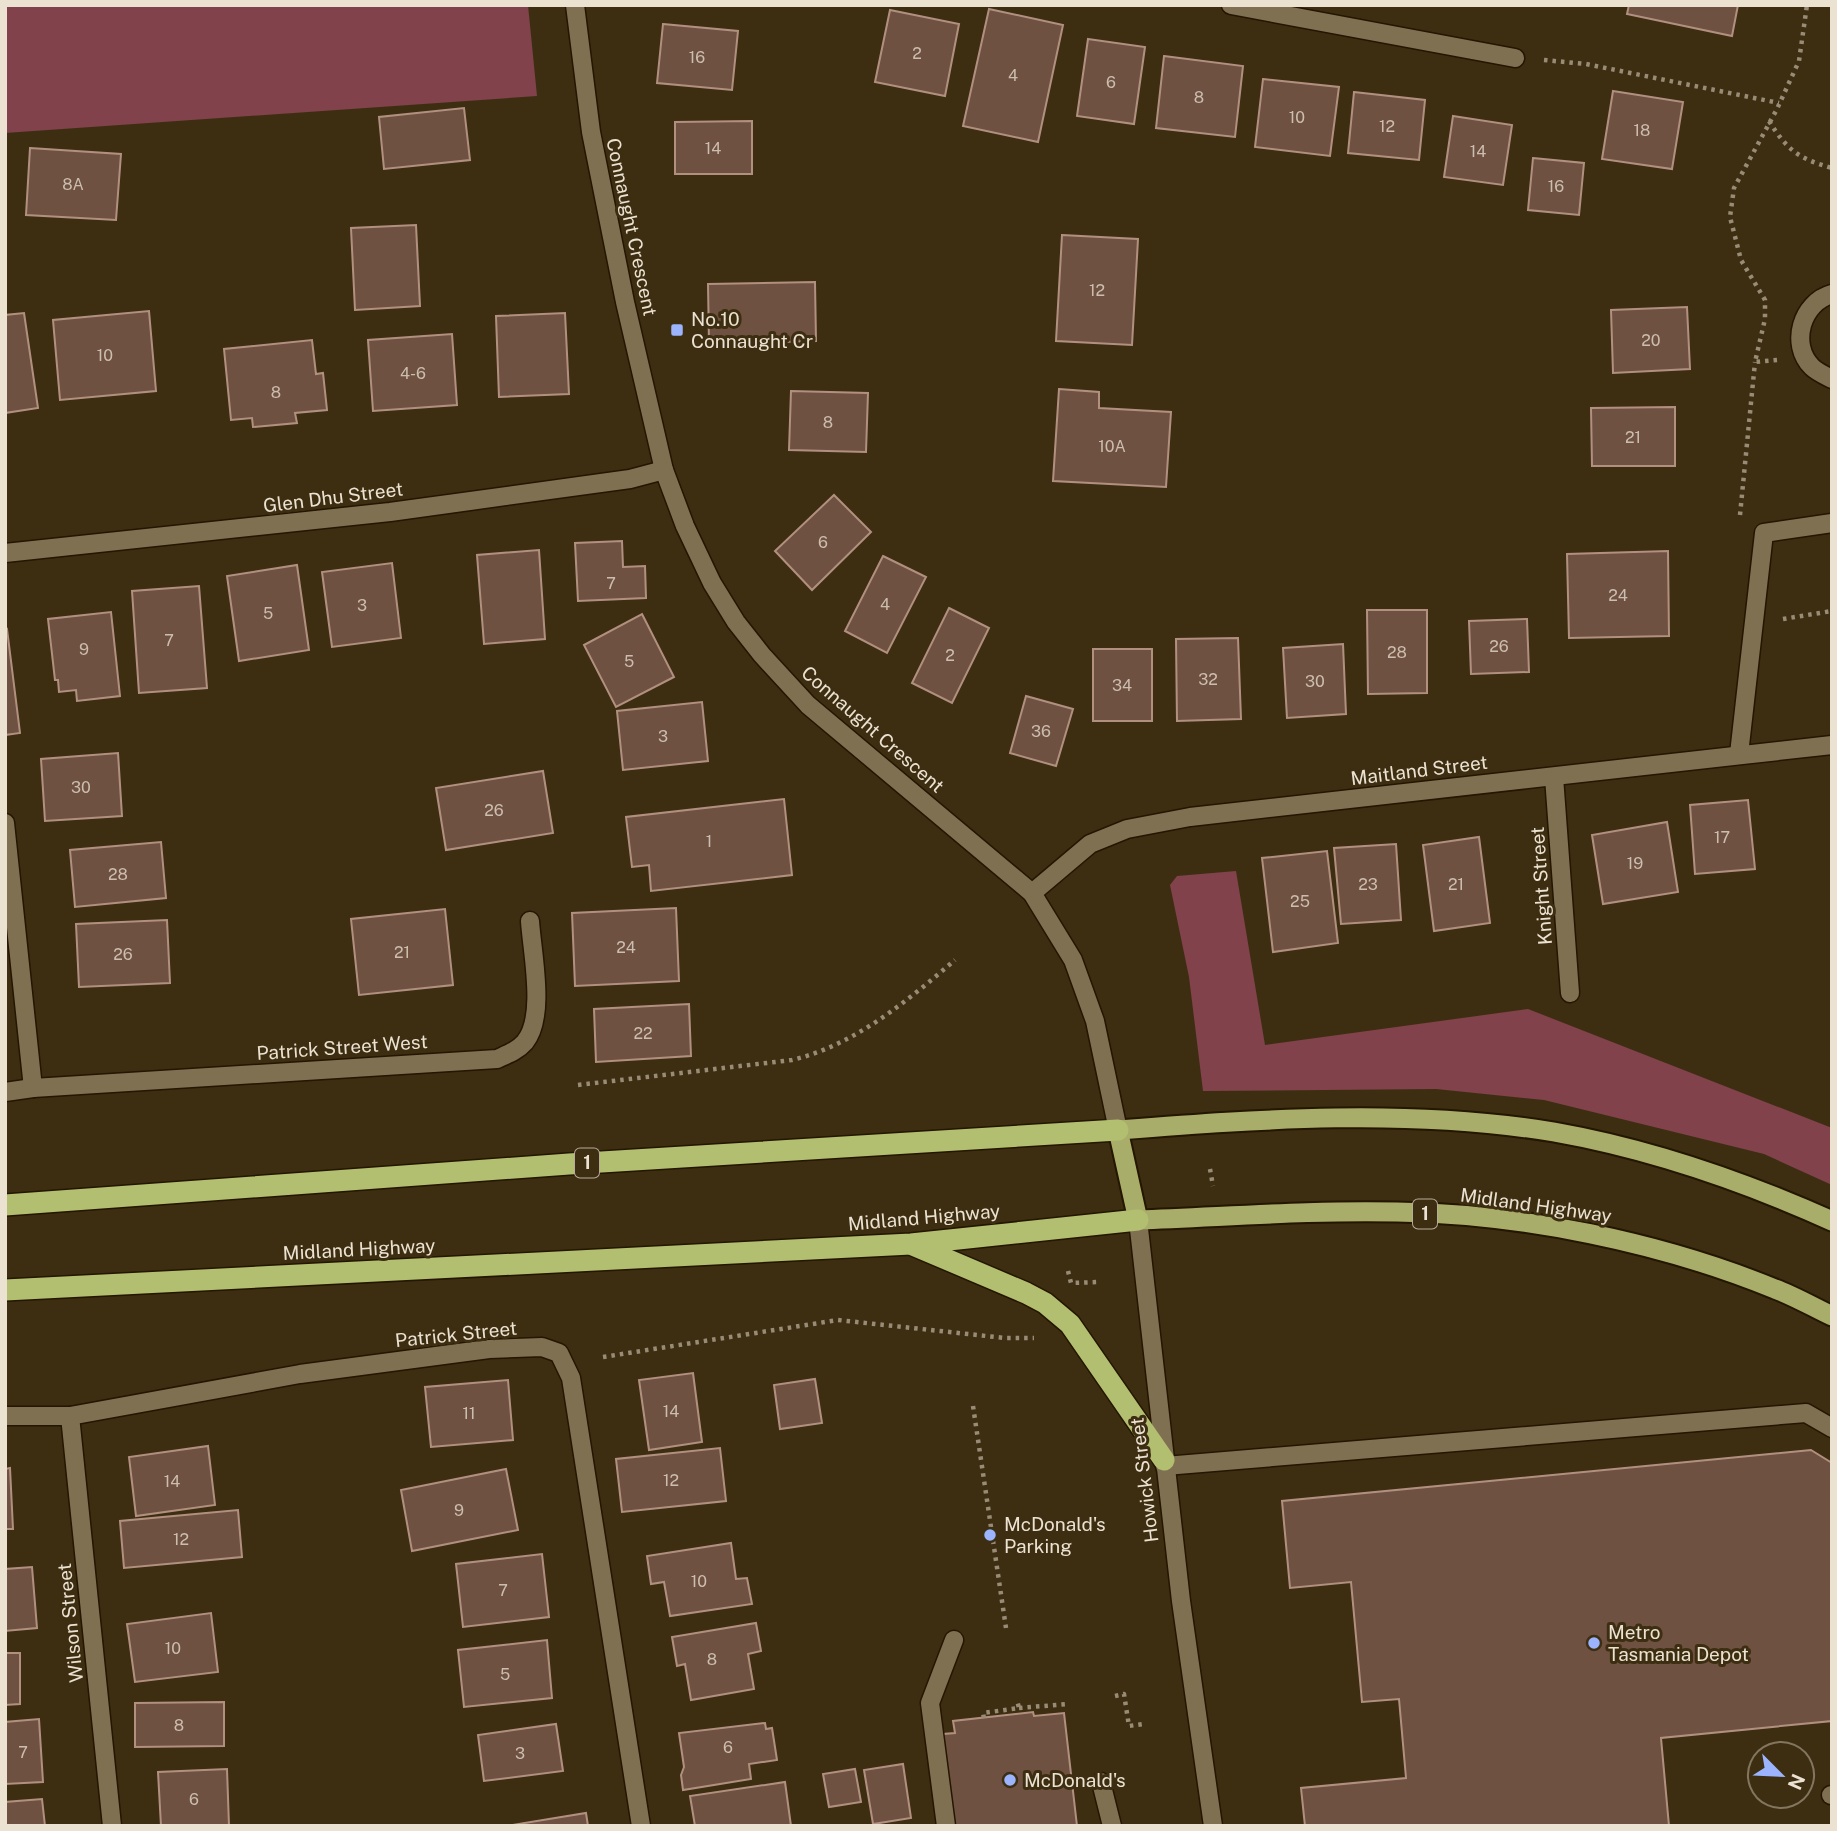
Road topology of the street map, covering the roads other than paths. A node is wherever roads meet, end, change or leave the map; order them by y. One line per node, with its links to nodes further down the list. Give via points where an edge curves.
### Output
1 (575, 5): 6 (street, Connaught Crescent, via 591,132)
2 (1231, 5): 3 (street)
3 (1515, 58)
4 (1832, 294): 5 (street, via 1807,311 1800,330 1802,350 1811,367)
5 (1832, 379)
6 (664, 470): 8 (street, Glen Dhu Street, via 630,479 390,512); 13 (street, Connaught Crescent, via 712,583 761,655 808,705)
7 (1832, 523): 10 (street, via 1764,533)
8 (5, 553)
9 (1832, 745): 10 (street, Maitland Street)
10 (1739, 754): 11 (street, Maitland Street)
11 (1554, 777): 13 (street, Maitland Street, via 1189,817 1127,830 1090,844); 15 (street, Knight Street)
12 (5, 823): 16 (street)
13 (1032, 893): 18 (street, Connaught Crescent, via 1073,960 1095,1021)
14 (530, 922): 16 (street, Patrick Street West, via 536,995 533,1027 514,1052 497,1059)
15 (1570, 992)
16 (33, 1088): 17 (street, Patrick Street West)
17 (5, 1092)
18 (1118, 1130): 19 (highway, 1); 20 (highway, Howick Street); 21 (highway, 1, via 1280,1118 1381,1117 1554,1132 1721,1175)
19 (5, 1205)
20 (1138, 1220): 22 (highway, Midland Highway / 1); 24 (highway, Midland Highway / 1, via 1399,1212 1550,1227 1707,1264 1776,1289); 28 (street, Howick Street)
21 (1832, 1221)
22 (911, 1244): 23 (highway, Midland Highway / 1); 28 (highway, via 1026,1293 1070,1324)
23 (5, 1290)
24 (1832, 1317)
25 (5, 1416): 26 (street, Patrick Street)
26 (70, 1416): 31 (street, Wilson Street); 32 (street, Patrick Street, via 300,1374 489,1349 542,1347 559,1353 571,1378)
27 (1832, 1428): 28 (street, via 1806,1413)
28 (1165, 1463): 35 (street, Howick Street)
29 (954, 1640): 33 (street, via 930,1703)
30 (1101, 1782): 34 (street)
31 (112, 1826)
32 (641, 1826)
33 (946, 1826)
34 (1112, 1826)
35 (1213, 1826)

